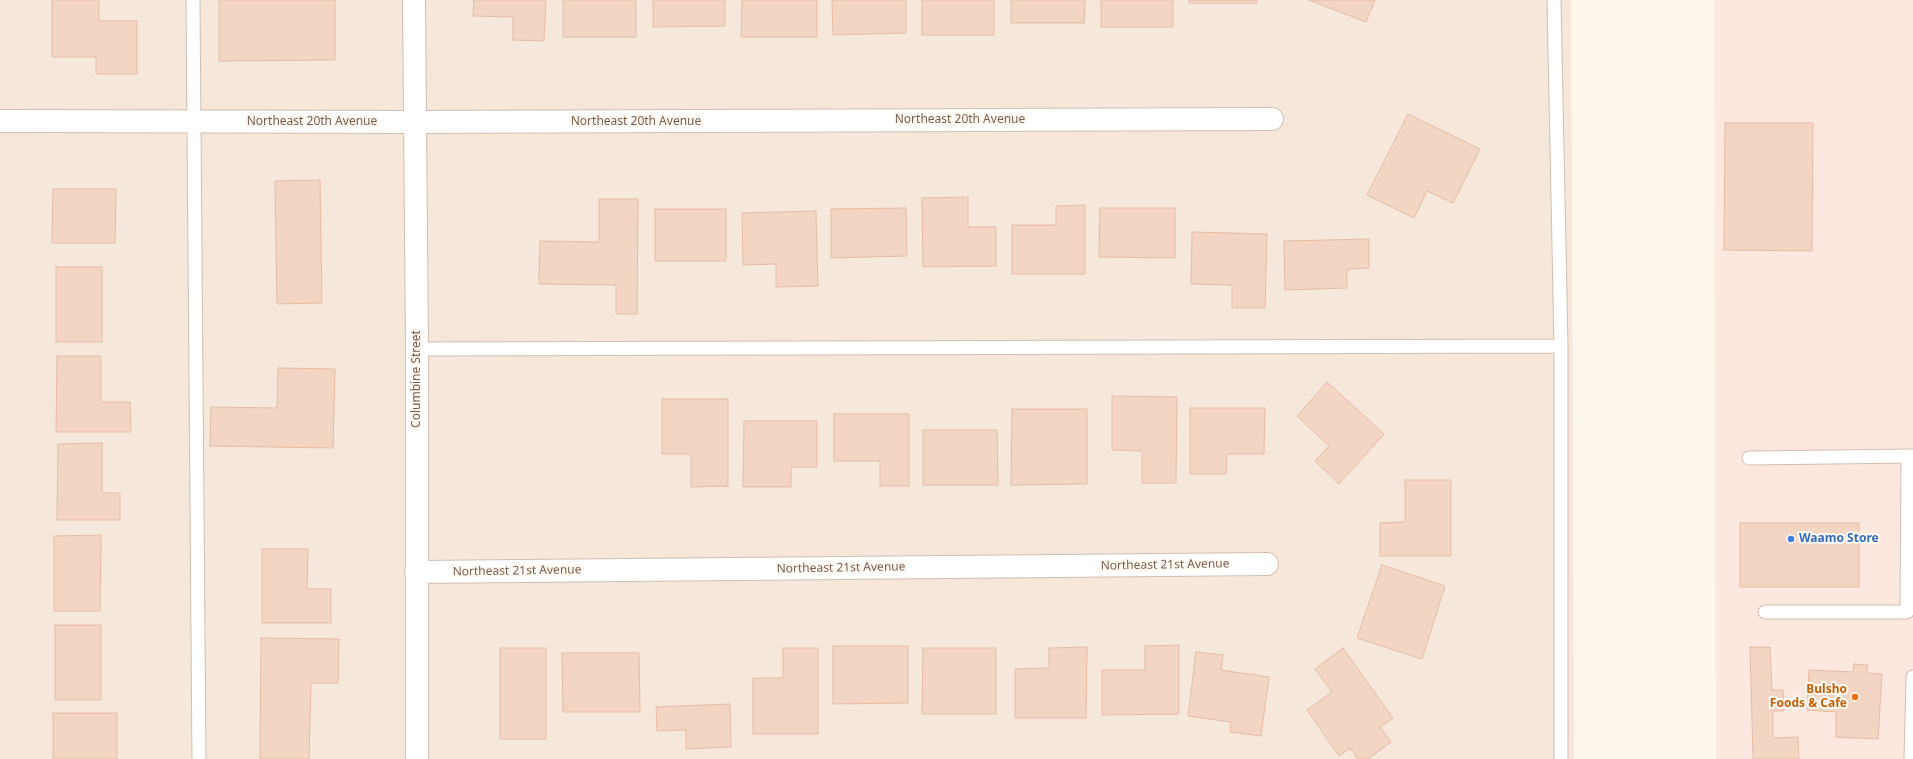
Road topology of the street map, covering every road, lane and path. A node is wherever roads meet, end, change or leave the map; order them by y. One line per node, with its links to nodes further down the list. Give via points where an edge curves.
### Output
1 (193, 0): 6 (lane)
2 (414, 0): 7 (street, Columbine Street)
3 (1554, 0): 8 (lane)
4 (1272, 119): 7 (street, Northeast 20th Avenue)
5 (0, 121): 6 (street, Northeast 20th Avenue)
6 (195, 121): 7 (street, Northeast 20th Avenue); 16 (lane)
7 (414, 122): 9 (street, Columbine Street)
8 (1561, 346): 9 (lane); 18 (lane)
9 (417, 349): 13 (street, Columbine Street)
10 (1911, 456): 11 (lane); 14 (lane, via 1907,612)
11 (1749, 458)
12 (1266, 564): 13 (street, Northeast 21st Avenue)
13 (416, 572): 17 (street, Columbine Street)
14 (1765, 612)
15 (1913, 677): 19 (lane)
16 (199, 759)
17 (417, 759)
18 (1561, 759)
19 (1911, 759)

